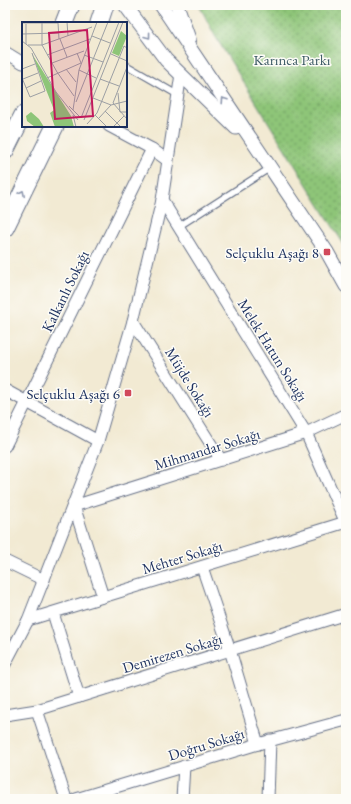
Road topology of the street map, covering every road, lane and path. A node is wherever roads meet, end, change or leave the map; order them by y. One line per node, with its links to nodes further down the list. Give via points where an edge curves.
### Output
1 (71, 5): 6 (main road)
2 (105, 5): 7 (main road)
3 (125, 5): 12 (street, one-way to 12, via 166,60)
4 (161, 5): 9 (street)
5 (178, 5): 9 (street)
6 (64, 22)
7 (99, 22)
8 (5, 52): 10 (street)
9 (195, 56): 17 (street, one-way to 9)
10 (22, 61)
11 (127, 66): 13 (lane)
12 (181, 74): 13 (street); 17 (street)
13 (178, 95): 20 (street)
14 (22, 117): 19 (main road)
15 (55, 127): 24 (main road, one-way to 15)
16 (111, 127): 18 (street)
17 (254, 144): 21 (street)
18 (152, 149): 20 (street); 28 (street, Kalkanlı Sokağı)
19 (5, 152)
20 (167, 160): 22 (street)
21 (270, 168): 23 (lane); 25 (street, via 327,252)
22 (162, 200): 23 (street, Melek Hatun Sokağı); 26 (street)
23 (178, 227): 30 (street, Melek Hatun Sokağı)
24 (5, 228)
25 (346, 286)
26 (133, 321): 31 (street); 33 (street, Müjde Sokağı)
27 (5, 390): 28 (street)
28 (26, 402): 31 (street); 32 (street, Kalkanlı Sokağı)
29 (346, 414): 30 (street, Mihmandar Sokağı)
30 (306, 433): 33 (street, Mihmandar Sokağı); 35 (street, Melek Hatun Sokağı)
31 (98, 441): 34 (street)
32 (5, 446)
33 (221, 460): 34 (street, Mihmandar Sokağı)
34 (74, 506): 38 (street); 39 (street)
35 (346, 522): 37 (street, Mehter Sokağı)
36 (5, 561): 38 (street)
37 (202, 567): 39 (street, Mehter Sokağı); 43 (street)
38 (44, 580): 42 (street)
39 (103, 597): 40 (street, Mehter Sokağı)
40 (53, 613): 42 (street, Mehter Sokağı); 45 (street)
41 (346, 614): 43 (street, Demirezen Sokağı)
42 (28, 620): 44 (street)
43 (230, 650): 45 (street, Demirezen Sokağı); 50 (street)
44 (5, 664)
45 (79, 697): 46 (street, Demirezen Sokağı)
46 (37, 710): 47 (street, Demirezen Sokağı); 53 (street)
47 (5, 716)
48 (346, 720): 49 (street, Doğru Sokağı)
49 (270, 740): 50 (street, Doğru Sokağı); 56 (street)
50 (258, 744): 51 (street, Doğru Sokağı)
51 (184, 766): 52 (street, Doğru Sokağı); 55 (street)
52 (95, 796): 54 (street, Doğru Sokağı)
53 (66, 799)
54 (76, 799)
55 (182, 799)
56 (268, 799)

